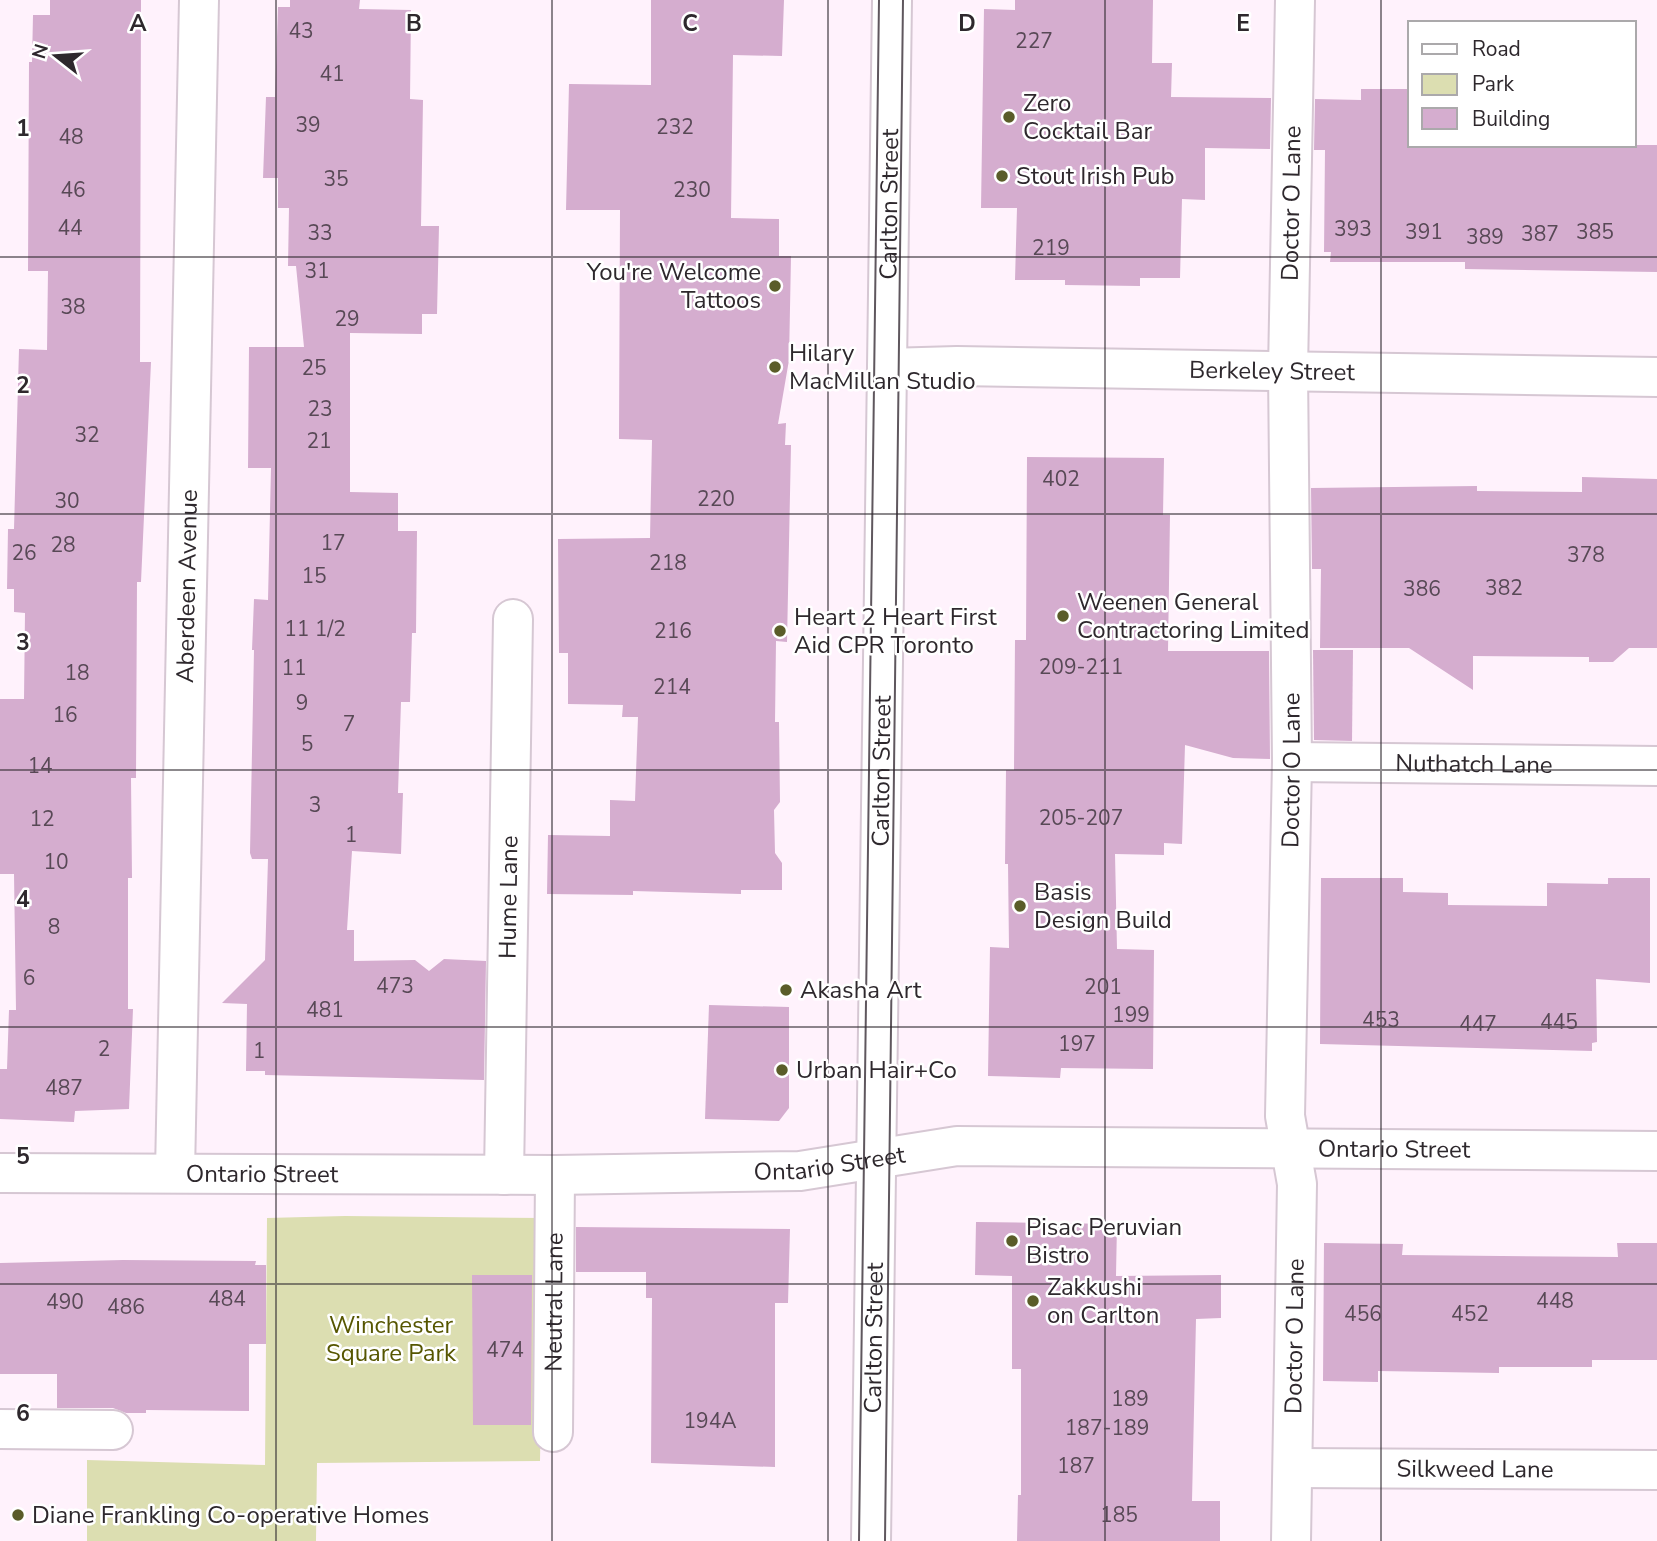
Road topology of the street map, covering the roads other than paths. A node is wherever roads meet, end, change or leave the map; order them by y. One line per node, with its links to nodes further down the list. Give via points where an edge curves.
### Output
1 (199, 0): 14 (street, Aberdeen Avenue)
2 (892, 0): 4 (street, Carlton Street)
3 (1295, 0): 5 (street, Doctor O Lane)
4 (887, 368): 5 (street, Berkeley Street); 12 (street, Carlton Street)
5 (1289, 370): 6 (street, Berkeley Street); 8 (street, Doctor O Lane)
6 (1657, 377)
7 (513, 619): 15 (street, Hume Lane)
8 (1292, 762): 9 (street, Nuthatch Lane); 10 (street, Doctor O Lane, via 1285,1116)
9 (1657, 766)
10 (1291, 1147): 11 (street, Ontario Street); 12 (street, Ontario Street, via 957,1146); 20 (street, Doctor O Lane, via 1297,1185)
11 (1657, 1151)
12 (877, 1159): 16 (street, Ontario Street, via 800,1171); 22 (street, Carlton Street)
13 (0, 1172): 14 (street, Ontario Street)
14 (174, 1172): 15 (street, Ontario Street)
15 (504, 1175): 16 (street, Ontario Street)
16 (555, 1175): 19 (street, Neutral Lane)
17 (0, 1429): 18 (street)
18 (113, 1430)
19 (553, 1432)
20 (1293, 1468): 21 (street, Silkweed Lane); 23 (street, Doctor O Lane)
21 (1657, 1470)
22 (871, 1541)
23 (1292, 1541)

